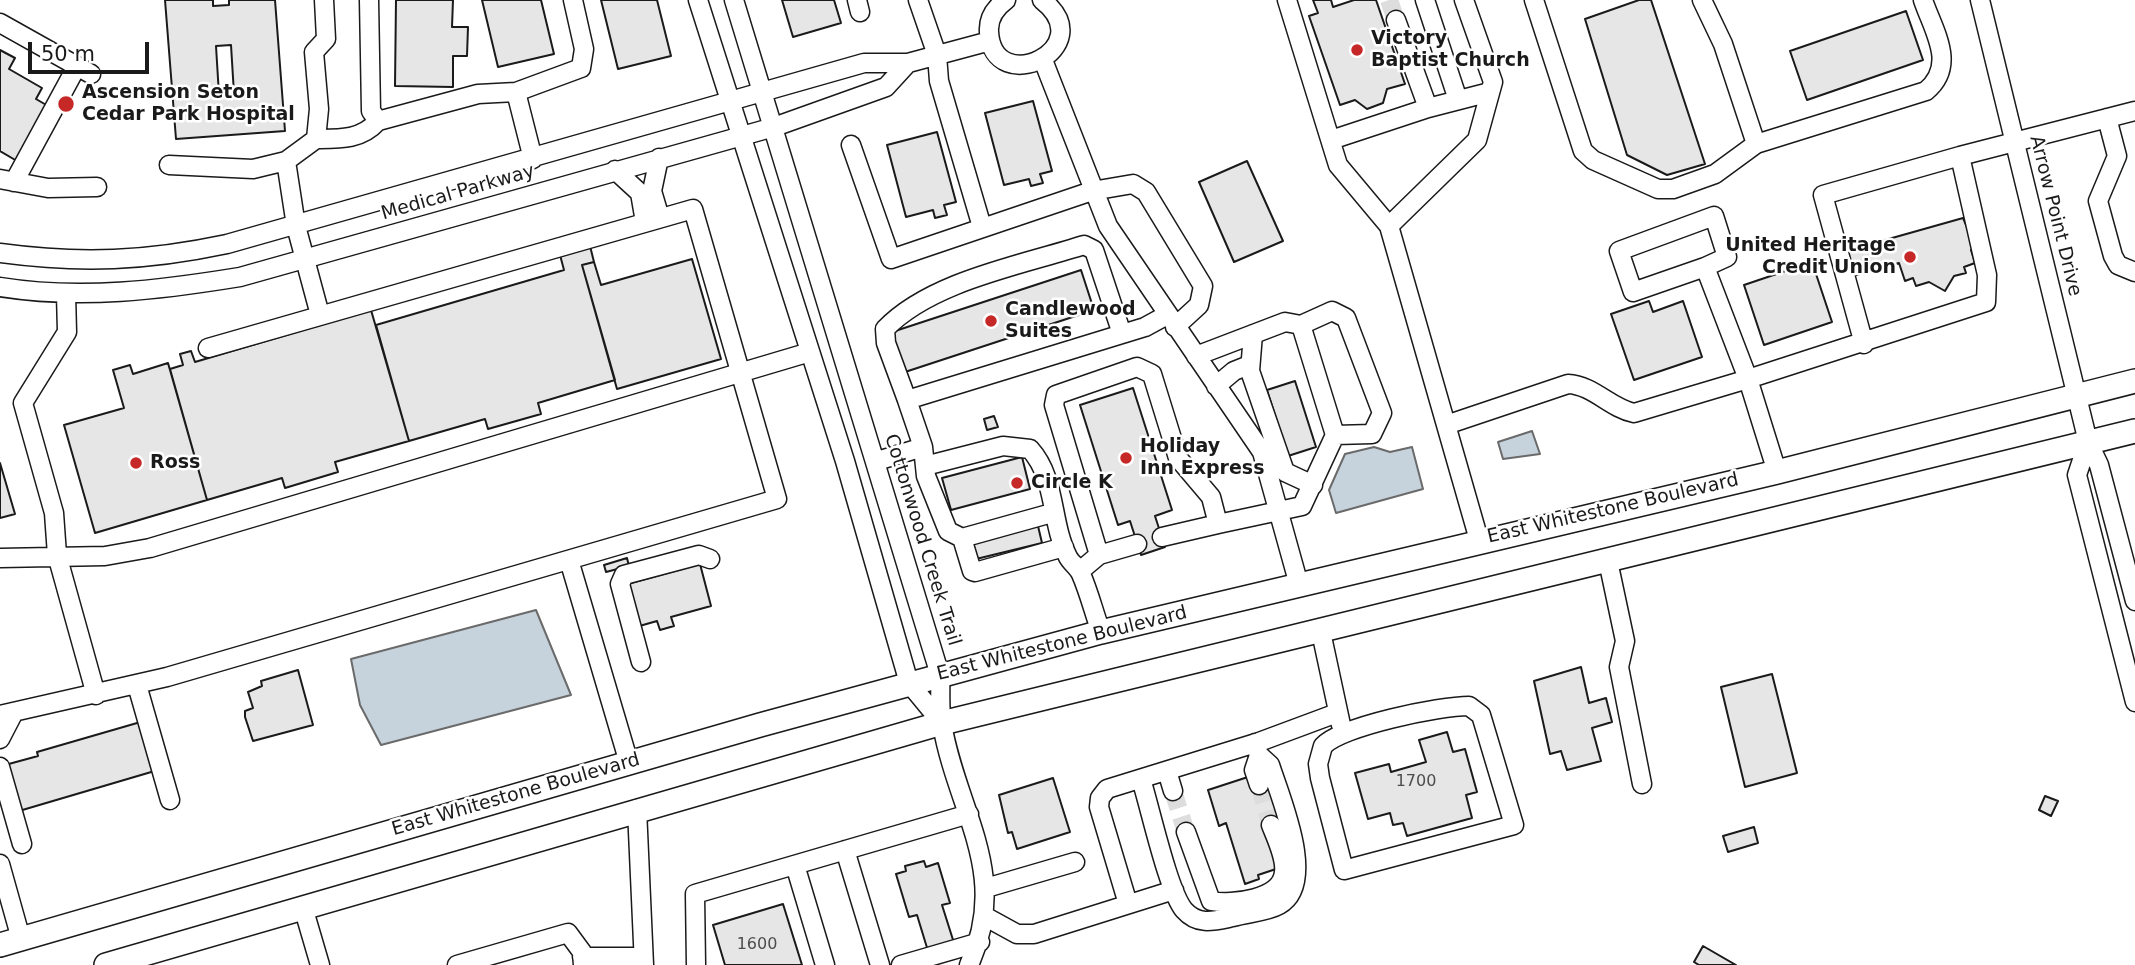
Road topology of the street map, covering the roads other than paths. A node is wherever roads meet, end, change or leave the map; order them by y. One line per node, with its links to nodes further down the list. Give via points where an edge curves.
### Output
1 (324, 0): 33 (street, via 326,39 314,52 319,109)
2 (369, 0): 30 (street, via 371,111)
3 (573, 0): 22 (street, via 584,49 581,68)
4 (698, 0): 26 (street)
5 (734, 0): 23 (street, Cottonwood Creek Trail)
6 (918, 0): 19 (street)
7 (1006, 0): 18 (street, via 990,19)
8 (1042, 0): 20 (street, via 1051,7 1059,25 1056,45)
9 (1287, 0): 34 (street)
10 (1425, 0): 25 (street)
11 (1464, 0): 24 (street, via 1493,82)
12 (1534, 0): 36 (street, via 1583,151 1592,160 1658,188 1673,189 1715,174)
13 (1702, 0): 36 (street, via 1723,44)
14 (1923, 0): 36 (street, via 1942,55 1941,75 1933,85)
15 (1980, 0): 35 (street, Arrow Point Drive)
16 (1396, 20): 27 (street)
17 (0, 23): 44 (street, via 84,70)
18 (990, 41): 19 (street, Medical Parkway); 20 (street, via 1011,63)
19 (937, 55): 21 (street, Medical Parkway); 50 (street, via 939,81)
20 (1043, 60): 46 (street)
21 (908, 63): 23 (street, Medical Parkway, via 864,63); 31 (street, Medical Parkway, via 886,86)
22 (516, 92): 30 (street, via 478,94); 40 (street)
23 (763, 92): 26 (street, Medical Parkway); 31 (street, Cottonwood Creek Trail)
24 (1490, 92): 25 (street); 49 (street, via 1477,141)
25 (1458, 100): 27 (street)
26 (730, 102): 32 (street); 40 (street, Medical Parkway)
27 (1429, 108): 34 (street)
28 (2135, 111): 29 (street)
29 (2107, 118): 35 (street); 54 (street, via 2117,156 2098,201 2113,256 2119,265)
30 (378, 121): 33 (street, via 368,132 354,137)
31 (774, 127): 32 (street, Medical Parkway); 78 (street, Cottonwood Creek Trail)
32 (741, 135): 39 (street, Medical Parkway); 64 (street)
33 (316, 139): 41 (street)
34 (1331, 140): 49 (street, via 1338,165)
35 (2015, 141): 38 (street); 71 (street, Arrow Point Drive)
36 (1756, 144)
37 (851, 145): 50 (street, via 891,259)
38 (1960, 156): 62 (street, via 1987,275 1986,302); 62 (street, via 1824,195)
39 (659, 158): 43 (street, Medical Parkway); 47 (street)
40 (533, 159): 48 (street, Medical Parkway)
41 (286, 161): 42 (street, via 253,169); 48 (street)
42 (169, 165)
43 (615, 170): 47 (street, via 640,193); 52 (street, Medical Parkway)
44 (7, 181): 45 (street, via 48,188)
45 (97, 187)
46 (1092, 191): 50 (street); 58 (street, via 1108,226); 58 (street, via 1133,184 1146,192 1203,285 1199,304)
47 (652, 220): 57 (street); 67 (street, via 693,209)
48 (296, 226): 51 (street, Medical Parkway, via 141,260 49,259); 52 (street)
49 (1389, 226): 73 (street)
50 (982, 228)
51 (0, 253)
52 (304, 259): 56 (street, Medical Parkway, via 240,277 161,290); 57 (street)
53 (1705, 267): 53 (street, via 1633,292 1619,251 1714,216 1727,257); 68 (street)
54 (2135, 272)
55 (0, 287): 56 (street, Medical Parkway)
56 (66, 295): 90 (street, via 67,332 23,403 54,513)
57 (320, 315): 63 (street)
58 (1171, 321): 60 (street); 65 (street)
59 (1301, 325): 61 (street, via 1285,322); 75 (street); 75 (street, via 1332,311 1346,318 1382,413 1372,434)
60 (1122, 334): 72 (street); 72 (street, via 1094,250 1084,245 947,289 893,321 885,329 886,343)
61 (1253, 334): 65 (street); 66 (street)
62 (1864, 344): 68 (street)
63 (208, 348)
64 (810, 352): 67 (street); 103 (street)
65 (1196, 356): 70 (street)
66 (1249, 365): 70 (street); 81 (street, via 1285,472)
67 (741, 374): 90 (street, via 150,548 105,556); 94 (street, via 777,499)
68 (1748, 379): 73 (street, via 1634,413 1579,384 1568,384); 80 (street)
69 (2135, 381): 71 (main road, East Whitestone Boulevard)
70 (1216, 386): 82 (street, via 1262,452)
71 (2078, 396): 76 (street, Arrow Point Drive); 80 (main road, East Whitestone Boulevard)
72 (907, 400): 77 (street)
73 (1446, 425): 87 (street)
74 (2135, 431): 76 (main road)
75 (1335, 435): 81 (street)
76 (2088, 442): 95 (main road); 98 (street, Arrow Point Drive, via 2099,465); 106 (street, via 2077,475)
77 (923, 447): 78 (street); 79 (street)
78 (877, 461): 102 (street, Cottonwood Creek Trail)
79 (925, 466): 83 (street, via 1003,446 1030,449 1041,462 1052,494); 86 (street, via 948,531)
80 (1777, 472): 87 (main road, East Whitestone Boulevard)
81 (1313, 485): 82 (street, via 1302,506)
82 (1280, 512): 84 (street); 97 (street)
83 (1052, 513): 86 (street); 89 (street)
84 (1218, 524): 85 (street); 91 (street, via 1211,497 1178,458 1152,374 1137,367 1053,398)
85 (1162, 537)
86 (962, 538): 89 (street, via 975,572)
87 (1479, 540): 97 (main road, East Whitestone Boulevard)
88 (1138, 544): 91 (street)
89 (1064, 547): 96 (street)
90 (57, 555): 92 (street); 105 (street)
91 (1099, 555): 96 (street)
92 (0, 558)
93 (710, 559): 101 (street, via 699,555 624,575 620,584)
94 (569, 560): 104 (street); 113 (street)
95 (1608, 561): 100 (main road); 117 (street, via 1625,641 1619,667)
96 (1080, 571): 99 (street)
97 (1299, 585): 99 (main road, East Whitestone Boulevard)
98 (2135, 601)
99 (1101, 632): 102 (main road, East Whitestone Boulevard)
100 (1321, 632): 107 (street); 109 (main road)
101 (641, 662)
102 (940, 675): 103 (main road, East Whitestone Boulevard); 109 (street, Cottonwood Creek Trail)
103 (909, 684): 109 (street); 113 (main road, East Whitestone Boulevard)
104 (137, 685): 105 (street); 120 (street)
105 (96, 695): 108 (street)
106 (2135, 702)
107 (1337, 713): 110 (street); 112 (street)
108 (7, 714): 111 (street)
109 (942, 723): 121 (main road); 122 (street)
110 (1343, 732): 110 (street, via 1447,708 1476,709 1514,825 1344,870 1318,764 1323,746)
111 (0, 739)
112 (1257, 749): 115 (street); 118 (street, via 1254,770); 131 (street, via 1270,765 1298,858 1295,886 1280,905 1211,922 1194,920)
113 (629, 763): 135 (main road, East Whitestone Boulevard)
114 (0, 767): 125 (street)
115 (1167, 771): 116 (street); 119 (street)
116 (1141, 779): 131 (street); 132 (street, via 1107,789 1099,807)
117 (1642, 784)
118 (1259, 785)
119 (1173, 792)
120 (170, 800)
121 (637, 809): 133 (main road); 138 (street)
122 (969, 814): 126 (street); 130 (street)
123 (1271, 825): 124 (street, via 1284,873 1280,884 1266,894 1229,905 1211,901 1205,892)
124 (1186, 832)
125 (22, 844)
126 (845, 850): 129 (street); 144 (street)
127 (1075, 862): 130 (street)
128 (0, 864): 135 (street)
129 (795, 865): 142 (street, via 695,894); 143 (street)
130 (986, 888): 134 (street)
131 (1174, 890): 132 (street)
132 (1128, 904): 134 (street, via 1034,934 1017,934)
133 (303, 907): 139 (main road); 140 (street)
134 (986, 917): 136 (street)
135 (10, 942)
136 (980, 942): 145 (street); 146 (street)
137 (583, 961): 138 (street); 141 (street, via 568,933)
138 (643, 961)
139 (106, 965)
140 (320, 965)
141 (457, 965)
142 (696, 965)
143 (825, 965)
144 (880, 965)
145 (901, 965)
146 (969, 965)

